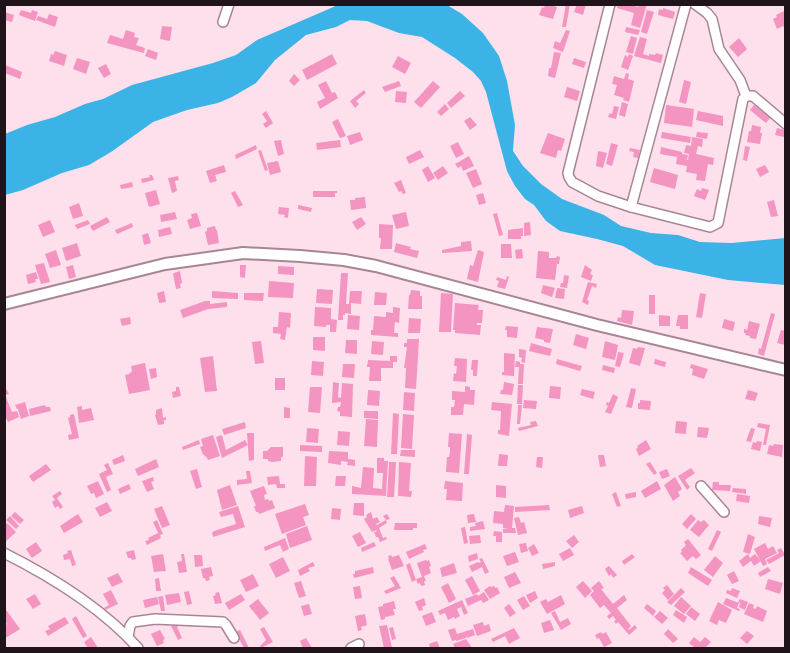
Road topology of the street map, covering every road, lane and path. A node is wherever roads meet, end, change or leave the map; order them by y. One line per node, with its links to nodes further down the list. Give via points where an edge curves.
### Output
1 (229, 4): 5 (street)
2 (610, 4): 8 (street, via 568,173 572,182)
3 (686, 4): 8 (street)
4 (694, 4): 6 (street, via 712,19 719,49)
5 (223, 22)
6 (746, 96): 7 (street, via 753,96); 8 (street, via 742,99 718,224 710,227)
7 (786, 124)
8 (631, 207)
9 (4, 304): 10 (main road, via 165,264 243,253 300,256 376,266)
10 (786, 370)
11 (702, 486): 12 (street)
12 (724, 512)
13 (4, 554): 14 (street, via 58,583)
14 (128, 637): 15 (street, via 134,622 155,620 223,622); 16 (street)
15 (234, 638)
16 (138, 648)

